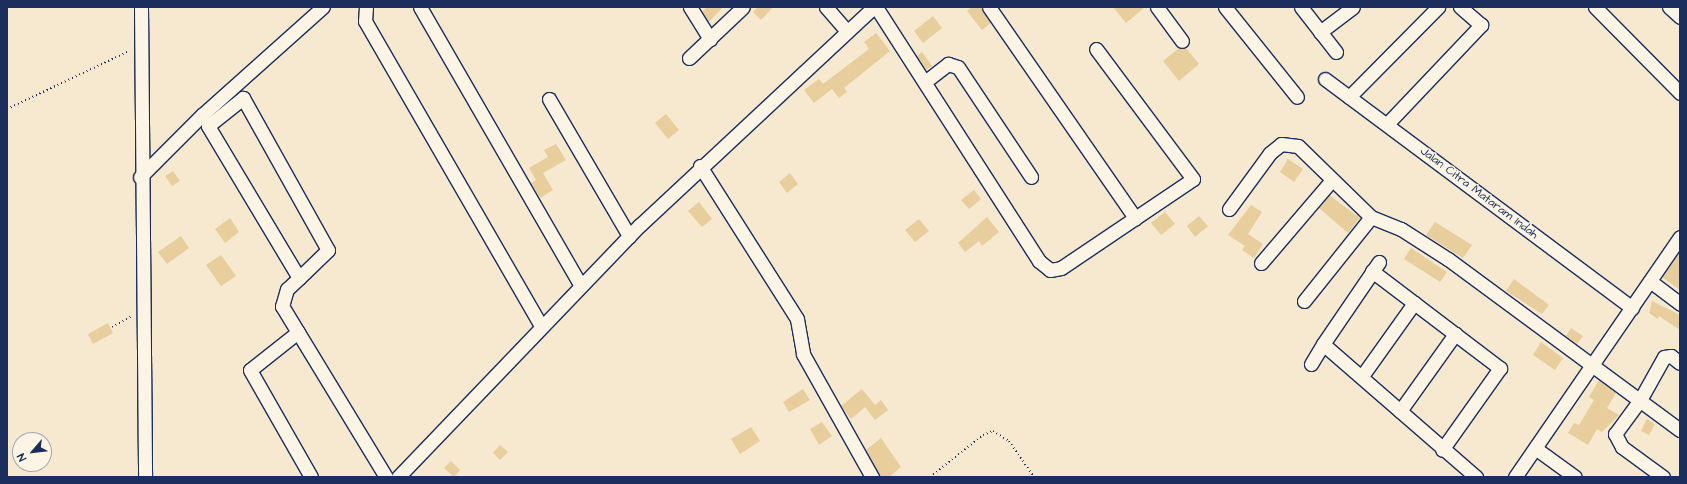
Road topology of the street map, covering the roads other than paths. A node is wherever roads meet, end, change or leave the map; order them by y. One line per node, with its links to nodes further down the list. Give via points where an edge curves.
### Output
1 (141, 7): 34 (street)
2 (323, 7): 34 (street, via 202,115)
3 (366, 7): 50 (street, via 365,21)
4 (420, 7): 45 (street)
5 (690, 7): 21 (street)
6 (743, 7): 21 (street)
7 (826, 7): 19 (street)
8 (875, 7): 19 (street); 27 (street)
9 (989, 7): 38 (street)
10 (1157, 7): 22 (street)
11 (1225, 7): 30 (street)
12 (1301, 7): 20 (street)
13 (1353, 7): 20 (street)
14 (1438, 7): 29 (street)
15 (1460, 7): 32 (street, via 1481,24)
16 (1595, 7): 28 (street)
17 (1669, 7): 18 (street)
18 (1680, 17)
19 (847, 31): 33 (street)
20 (1320, 32): 24 (street)
21 (710, 39): 25 (street)
22 (1182, 41)
23 (1096, 49): 38 (street, via 1193,179)
24 (1336, 52)
25 (689, 58)
26 (1326, 79): 29 (street, Jalan Citra Mataram Indah)
27 (926, 81): 35 (street, via 948,64 958,67); 38 (street, via 1044,267 1061,268)
28 (1680, 93)
29 (1348, 97): 32 (street, Jalan Citra Mataram Indah)
30 (1297, 98)
31 (549, 99): 40 (street)
32 (1387, 124): 49 (street, Jalan Citra Mataram Indah)
33 (700, 166): 40 (street); 63 (street, via 797,319 803,354)
34 (140, 177): 64 (street)
35 (1031, 177)
36 (1332, 180): 37 (street, via 1298,146 1281,144 1270,153); 39 (street); 42 (street)
37 (1229, 209)
38 (1132, 215)
39 (1371, 217): 46 (street); 54 (street, via 1420,240)
40 (629, 236): 45 (street)
41 (1678, 243): 44 (street)
42 (1261, 263)
43 (299, 278): 43 (street, via 328,250 243,98 208,126); 51 (street, via 287,289 282,306)
44 (1650, 281): 48 (street); 49 (street)
45 (580, 284): 50 (street)
46 (1304, 301)
47 (1414, 303): 52 (street); 53 (street, via 1375,266); 57 (street)
48 (1680, 304)
49 (1632, 308): 54 (street)
50 (540, 326): 67 (street)
51 (298, 332): 65 (street, via 250,370); 66 (street)
52 (1455, 334): 59 (street); 62 (street, via 1500,368)
53 (1323, 344): 56 (street); 57 (street)
54 (1592, 362): 58 (street); 61 (street)
55 (1680, 363): 58 (street, via 1671,356 1664,358)
56 (1311, 364)
57 (1362, 376): 59 (street)
58 (1640, 400): 60 (street); 71 (street, via 1615,438)
59 (1400, 411): 62 (street)
60 (1680, 430)
61 (1535, 448): 69 (street); 70 (street)
62 (1442, 450): 68 (street)
63 (870, 476)
64 (145, 477)
65 (312, 477)
66 (386, 477)
67 (398, 477)
68 (1476, 477)
69 (1515, 477)
70 (1575, 477)
71 (1663, 477)

